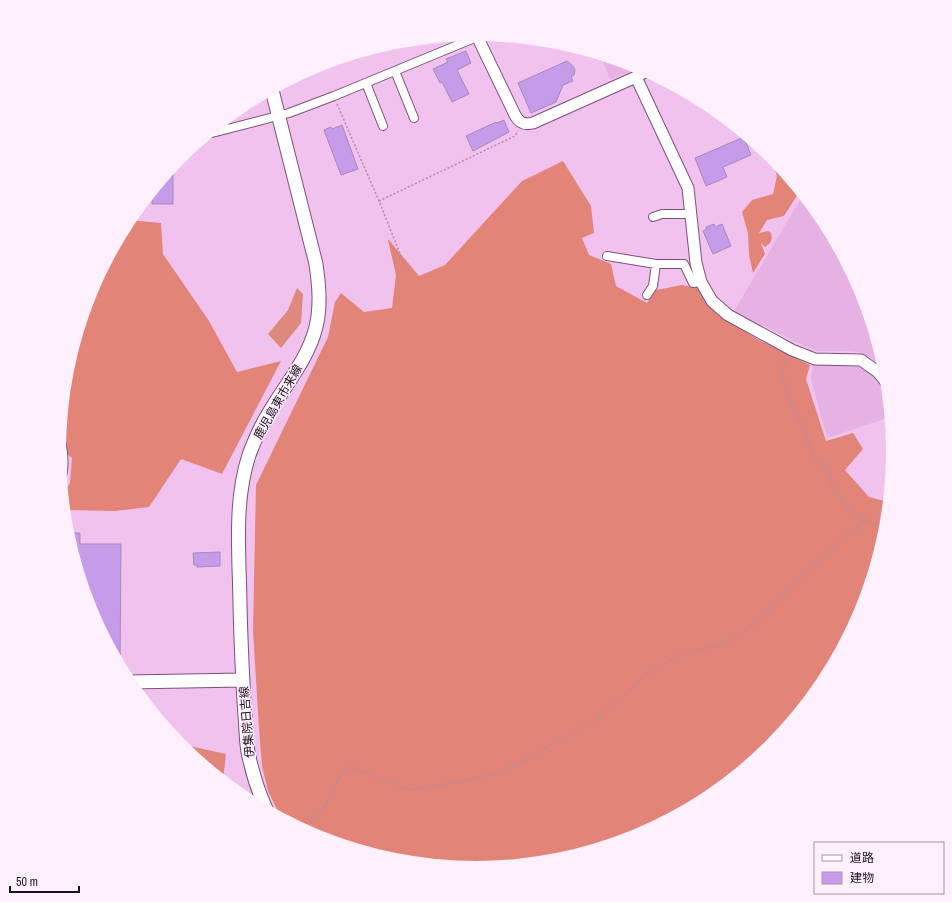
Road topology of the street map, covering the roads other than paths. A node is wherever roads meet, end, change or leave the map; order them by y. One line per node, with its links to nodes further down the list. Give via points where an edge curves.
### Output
1 (480, 41): 5 (street, via 516,118 523,124 533,123)
2 (462, 42): 3 (street)
3 (395, 71): 6 (street); 9 (street)
4 (641, 75): 5 (street)
5 (636, 77): 12 (street, via 688,188)
6 (366, 83): 8 (street); 10 (street)
7 (273, 95): 8 (main road, 鹿児島東市来線)
8 (278, 116): 11 (street); 19 (main road, 鹿児島東市来線, via 316,264 319,304 310,344 302,362 257,434 243,480 238,530)
9 (414, 118)
10 (383, 126)
11 (220, 131)
12 (690, 214): 13 (street, via 662,214); 16 (street)
13 (653, 217)
14 (607, 256): 15 (street)
15 (656, 264): 16 (street, via 684,264 693,283); 17 (street, via 653,286)
16 (701, 282): 18 (street, via 712,301 728,315 792,350 815,358 861,360)
17 (647, 295)
18 (878, 372)
19 (243, 680): 20 (main road); 21 (main road, 伊集院日吉線, via 248,750)
20 (137, 682)
21 (263, 801)

